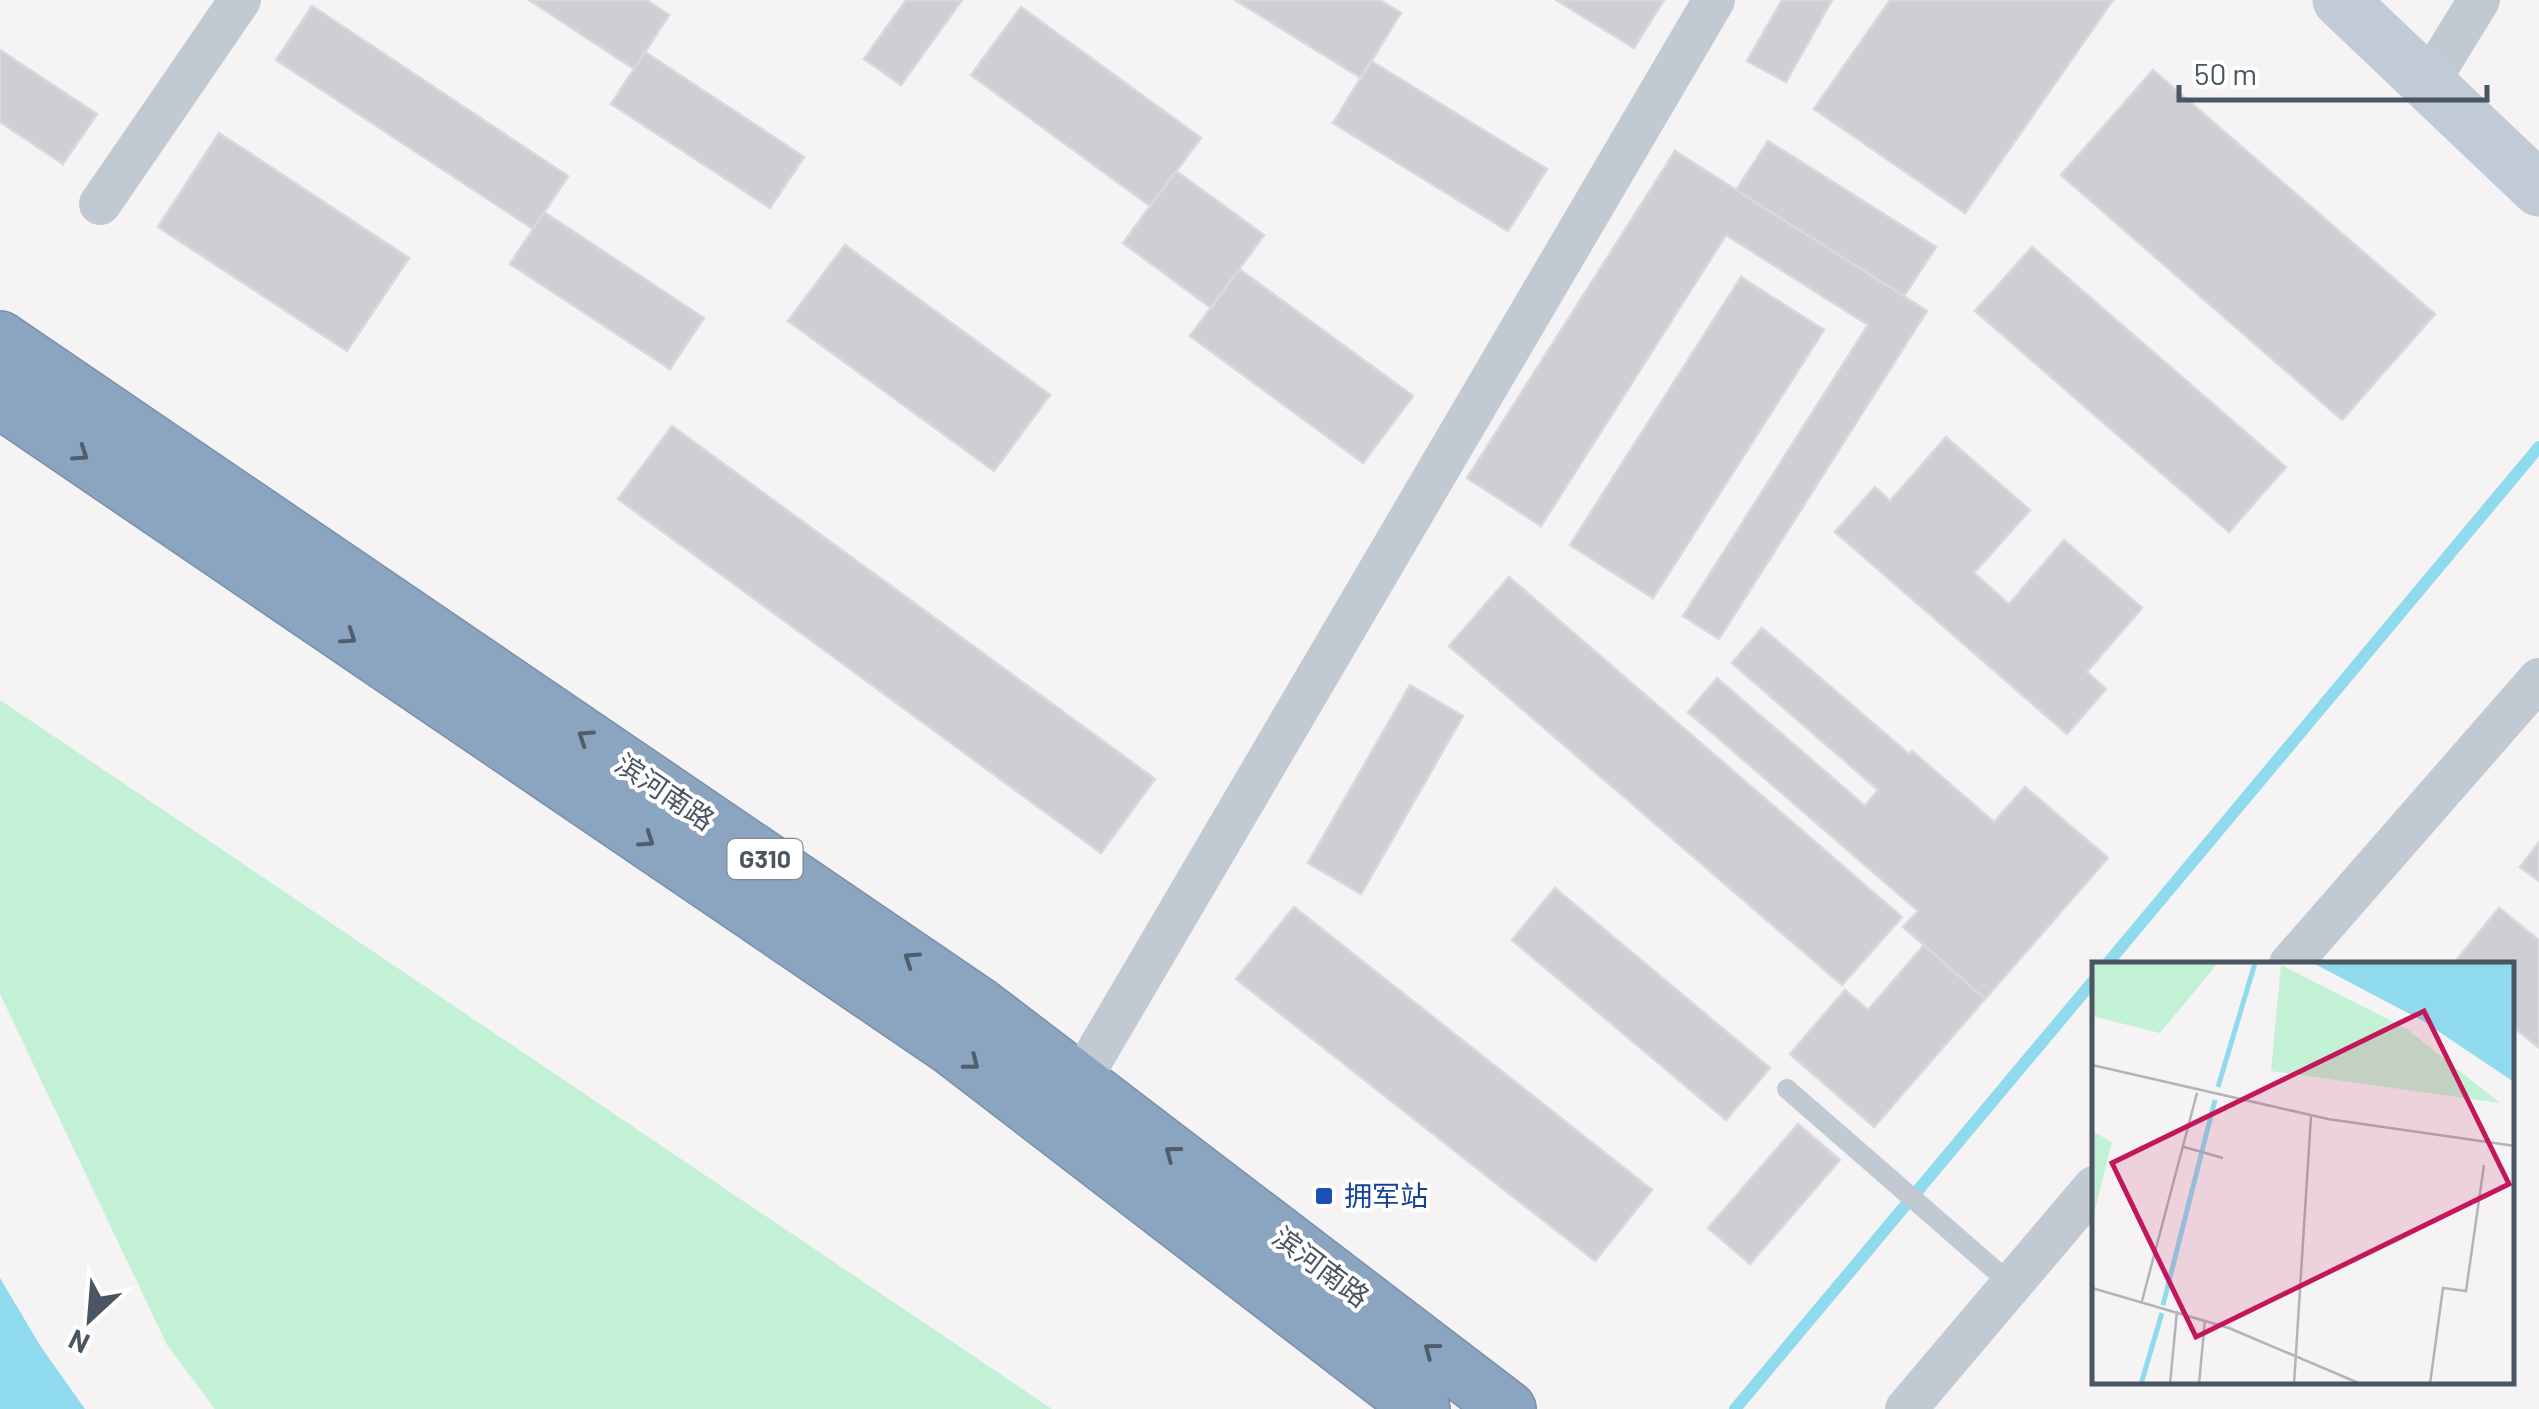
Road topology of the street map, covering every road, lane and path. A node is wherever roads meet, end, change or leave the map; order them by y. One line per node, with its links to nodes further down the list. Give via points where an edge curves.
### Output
1 (240, 0): 7 (street)
2 (1714, 0): 12 (street)
3 (2340, 0): 5 (main road)
4 (2479, 0): 5 (street)
5 (2428, 84): 6 (main road)
6 (2539, 189)
7 (100, 204)
8 (0, 339): 12 (highway, 滨河南路 / G310, one-way to 8, via 980,1006)
9 (0, 400): 16 (highway, 滨河南路 / G310, one-way to 16, via 950,1047)
10 (2539, 680): 11 (street)
11 (2292, 962)
12 (1079, 1082): 17 (highway, 滨河南路 / G310, one-way to 12)
13 (1788, 1088): 15 (lane)
14 (2092, 1189): 15 (street)
15 (2011, 1284): 18 (street)
16 (1422, 1409)
17 (1508, 1409)
18 (1906, 1409)

